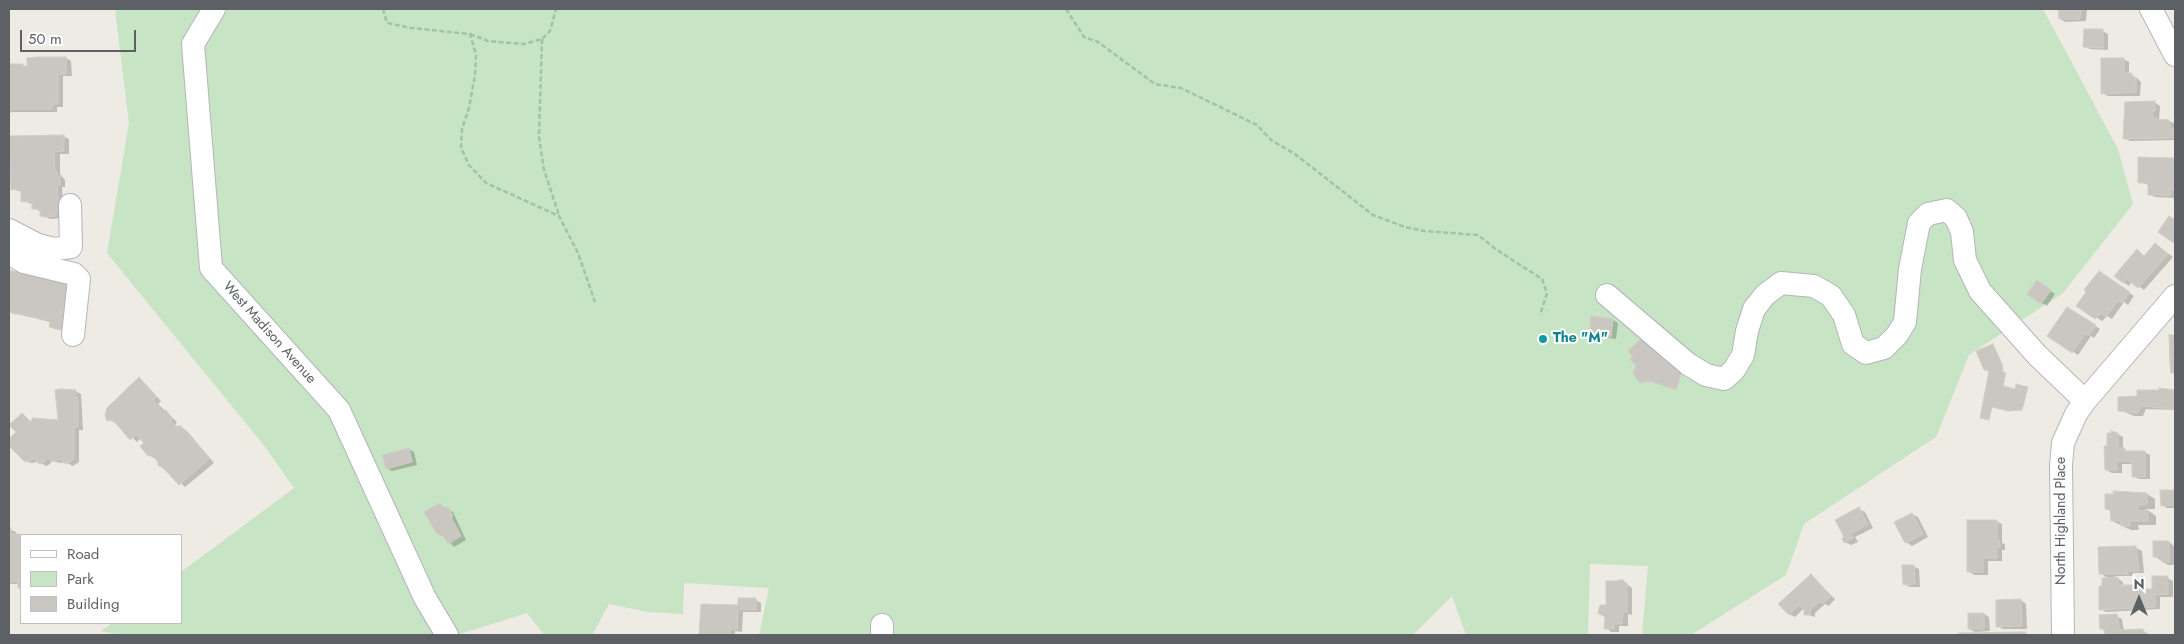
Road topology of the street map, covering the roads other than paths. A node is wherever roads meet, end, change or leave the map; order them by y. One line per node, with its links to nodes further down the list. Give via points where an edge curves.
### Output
1 (214, 9): 10 (street, West Madison Avenue, via 193,44 211,268 339,410 426,598)
2 (2151, 9): 3 (street)
3 (2175, 55)
4 (70, 205): 5 (street, via 71,247 54,249)
5 (10, 231): 8 (street, via 9,252 24,262 79,278)
6 (1607, 294): 9 (street, via 1688,364 1706,375 1724,379 1734,370 1743,355 1746,331 1754,309 1765,294 1782,284 1814,286 1831,296 1844,315 1853,344 1866,353 1884,348 1905,322 1919,223 1928,214 1947,210 1956,218 1962,232 1965,260 1980,291 2037,355)
7 (2175, 296): 9 (street, North Highland Place)
8 (73, 335)
9 (2085, 401): 11 (street, North Highland Place, via 2068,430 2062,454)
10 (447, 635)
11 (2062, 635)

